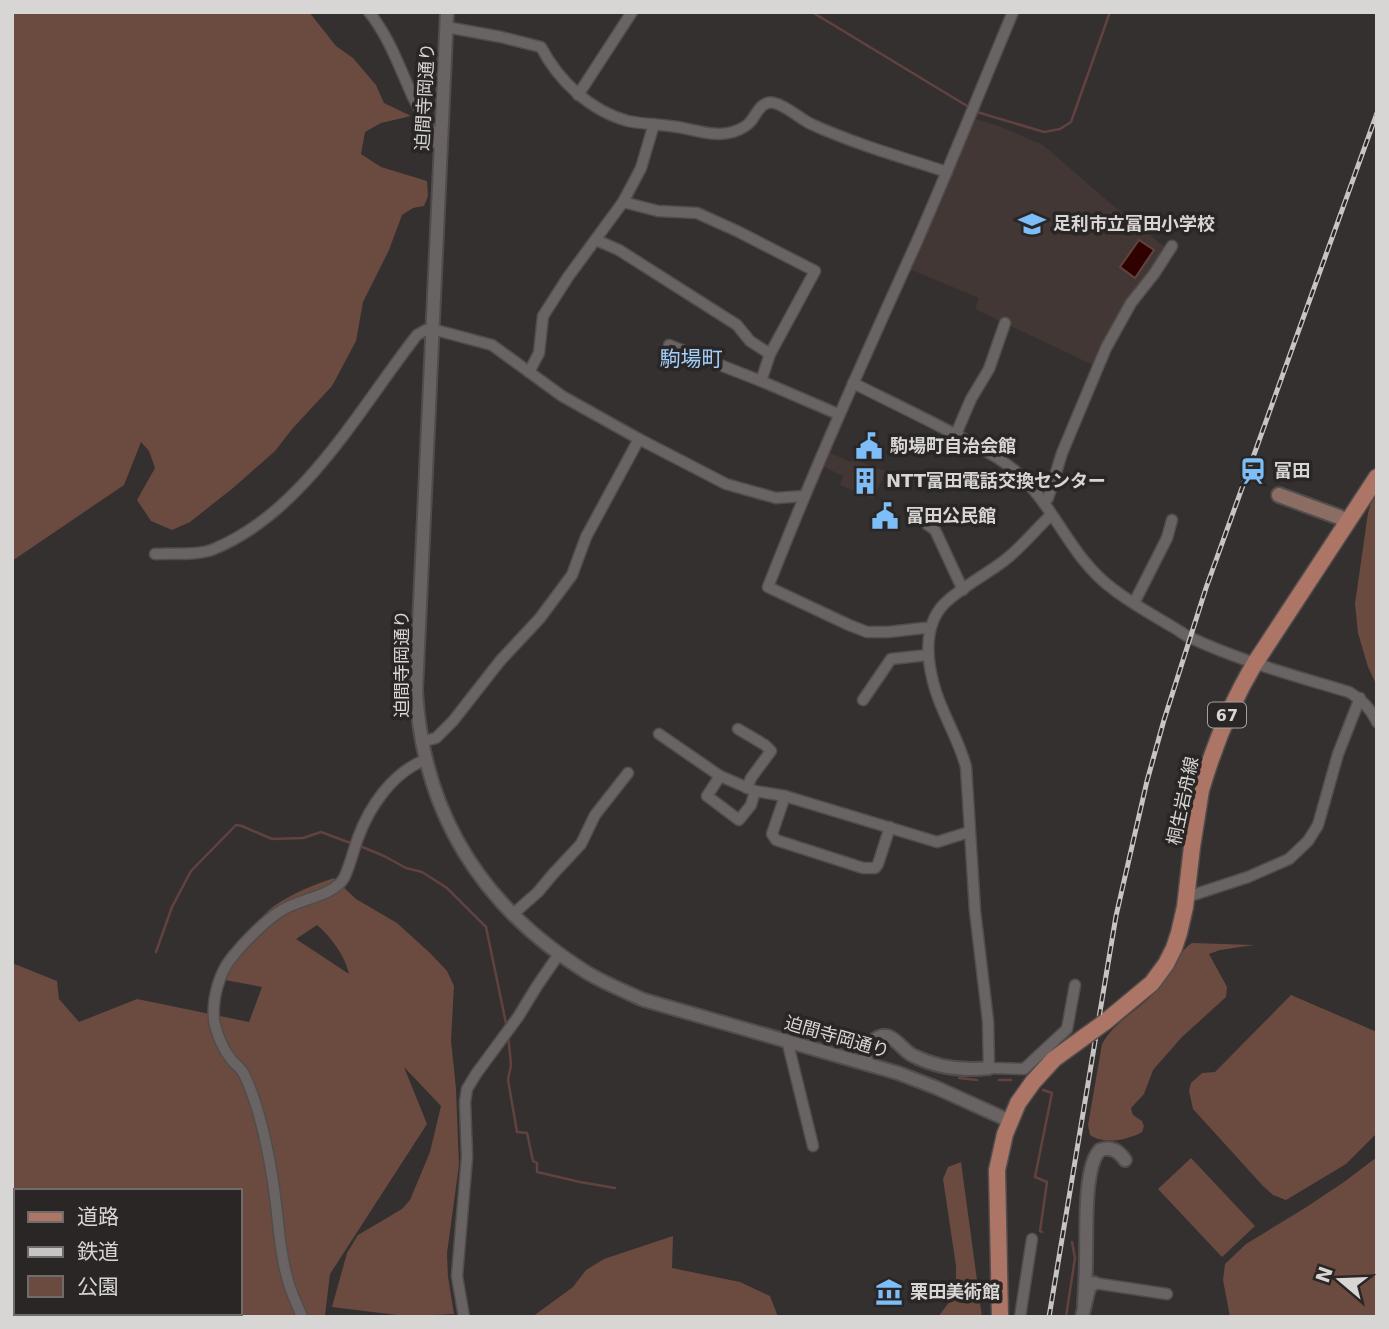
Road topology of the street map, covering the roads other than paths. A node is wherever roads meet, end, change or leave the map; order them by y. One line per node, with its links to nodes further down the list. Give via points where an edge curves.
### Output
1 (369, 12): 8 (street)
2 (447, 12): 5 (street, 迫間寺岡通り)
3 (632, 12): 6 (street)
4 (1013, 12): 9 (street)
5 (446, 27): 6 (street, via 541,47 548,62); 8 (street, 迫間寺岡通り)
6 (578, 95): 7 (street, via 606,113)
7 (654, 124): 9 (street, via 723,134 747,124 758,109 772,102 872,149); 10 (street, via 642,168)
8 (441, 149): 14 (street, 迫間寺岡通り)
9 (947, 172): 19 (street)
10 (623, 202): 11 (street); 16 (street, via 658,211 697,213 815,271)
11 (596, 240): 16 (street, via 737,325); 17 (street, via 543,316 538,353)
12 (1172, 246): 26 (street, via 1106,348)
13 (1005, 324): 21 (street, via 989,369)
14 (432, 329): 17 (street, via 492,345); 31 (street, via 417,335 334,448 270,514 212,550); 42 (street, 迫間寺岡通り, via 416,663)
15 (668, 345): 18 (street)
16 (770, 354): 18 (street)
17 (529, 372): 22 (street)
18 (761, 381): 20 (street)
19 (853, 383): 20 (street); 21 (street)
20 (838, 414): 25 (street)
21 (956, 434): 26 (street, via 1016,472)
22 (639, 439): 25 (street, via 726,484 776,498); 42 (street, via 586,537 572,575 453,721 436,738)
23 (1377, 477): 30 (main road, 桐生岩舟線 / 67)
24 (1279, 495): 30 (main road)
25 (804, 496): 34 (street, via 768,587 867,632)
26 (1044, 503): 28 (street)
27 (913, 514): 32 (street, via 935,530)
28 (1051, 514): 32 (street, via 1008,558); 33 (street, via 1078,555)
29 (1172, 520): 33 (street)
30 (1347, 523): 36 (main road, 桐生岩舟線 / 67)
31 (155, 554)
32 (963, 590): 34 (street, via 941,608)
33 (1134, 603): 36 (street, via 1189,637)
34 (930, 629): 35 (street)
35 (928, 655): 38 (street, via 891,659); 49 (street, via 936,692 963,757)
36 (1255, 663): 37 (street); 50 (main road, 桐生岩舟線 / 67, via 1229,712 1207,771)
37 (1360, 698): 39 (street); 50 (street, via 1318,825 1308,841 1289,859)
38 (863, 700)
39 (1377, 722)
40 (738, 729): 46 (street, via 771,751 751,778)
41 (659, 734): 45 (street)
42 (421, 742): 43 (street, 迫間寺岡通り)
43 (425, 760): 51 (street, 迫間寺岡通り, via 458,842); 64 (street, via 399,776 376,803 336,888 297,901 265,923 232,957 216,993 215,1023 220,1040 243,1072 256,1104 286,1277)
44 (628, 773): 51 (street, via 595,815 581,844)
45 (720, 776): 46 (street); 46 (street, via 707,796 739,820 751,805)
46 (751, 790): 47 (street)
47 (785, 796): 48 (street); 48 (street, via 772,834 776,840 863,868 878,864)
48 (890, 827): 49 (street, via 937,842)
49 (969, 832): 56 (street)
50 (1186, 895): 57 (main road, 桐生岩舟線 / 67, bridge, via 1180,933 1166,964 1145,990 1054,1059 1032,1082)
51 (512, 915): 52 (street, 迫間寺岡通り)
52 (559, 954): 54 (street, 迫間寺岡通り, via 644,1000); 65 (street, via 467,1089 467,1157 457,1276)
53 (1075, 985): 56 (street, via 1067,1029 1024,1069)
54 (787, 1040): 55 (street, 迫間寺岡通り); 58 (street)
55 (864, 1062): 56 (street, via 870,1045 884,1036 913,1056 940,1066); 57 (street, 迫間寺岡通り)
56 (989, 1068)
57 (1010, 1121): 66 (main road, 67, via 997,1170)
58 (813, 1146)
59 (1125, 1160): 63 (street, via 1111,1149 1100,1150 1094,1158 1089,1178)
60 (1032, 1239): 67 (street)
61 (1094, 1283): 62 (street); 63 (street)
62 (1167, 1294)
63 (1083, 1310)
64 (302, 1317)
65 (464, 1317)
66 (1000, 1317)
67 (1020, 1317)

